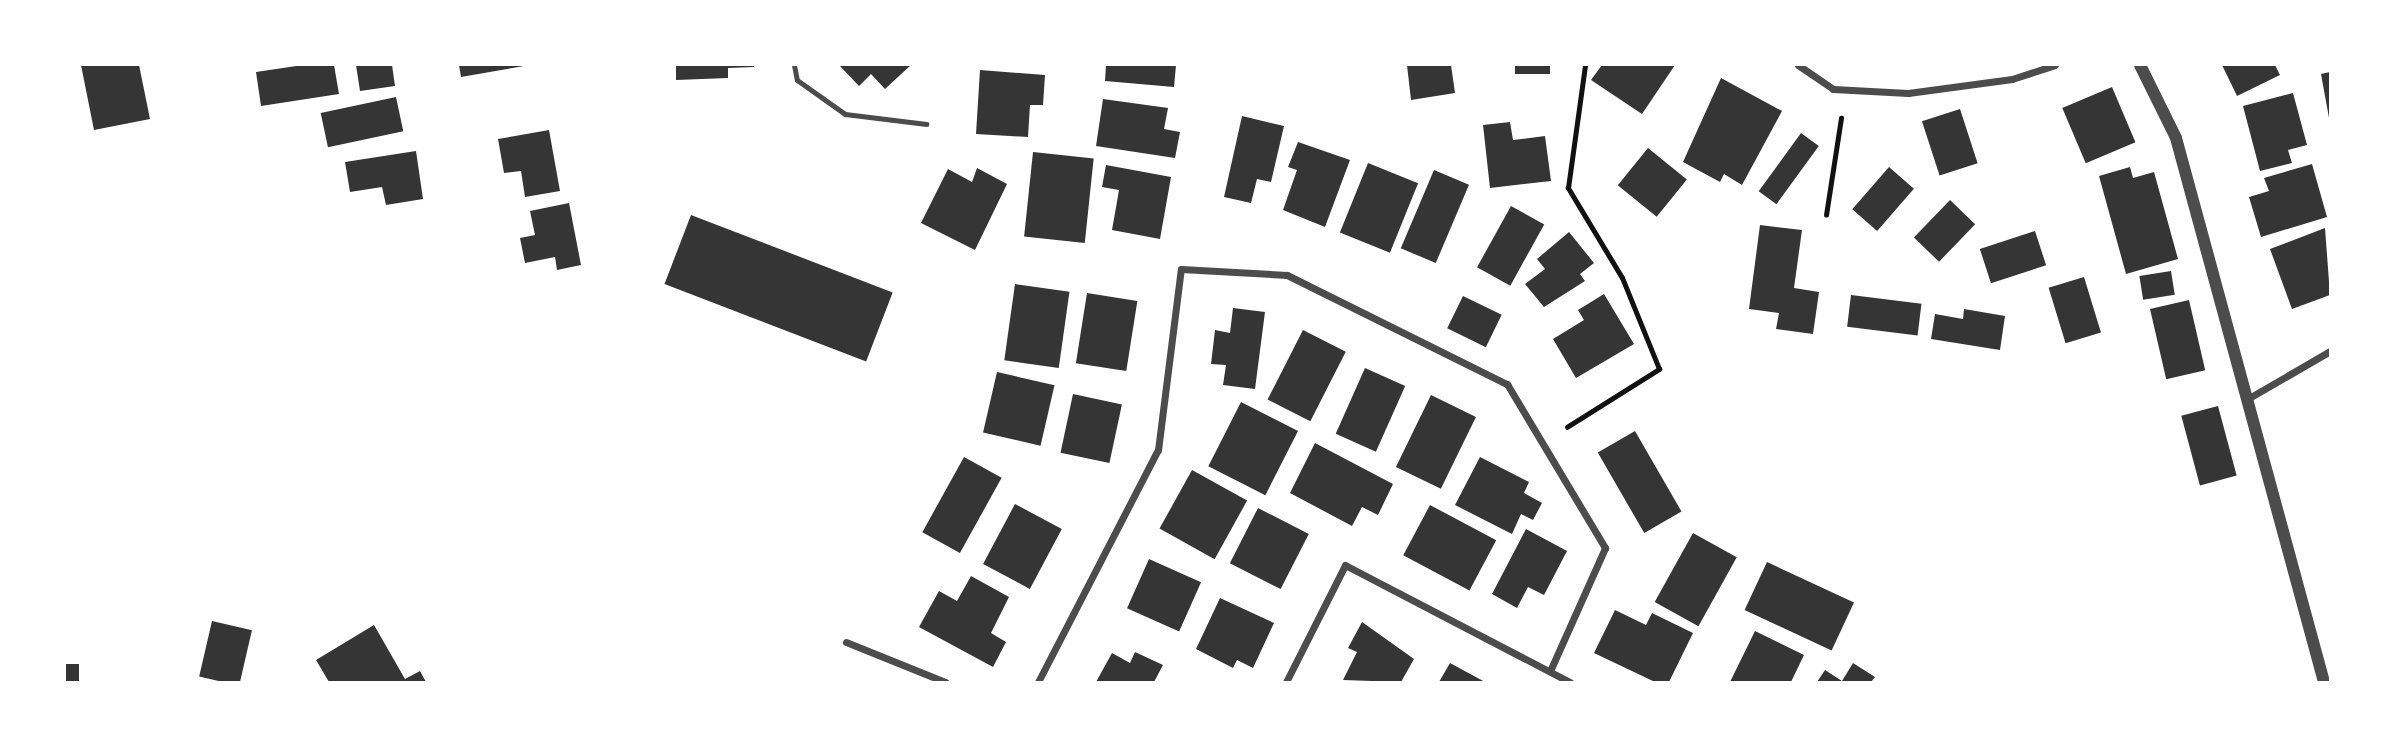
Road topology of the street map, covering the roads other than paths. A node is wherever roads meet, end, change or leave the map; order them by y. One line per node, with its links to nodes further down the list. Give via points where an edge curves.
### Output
1 (794, 65): 5 (lane, via 797,80 845,114)
2 (1798, 65): 3 (street, via 1833,89 1908,93 2012,79)
3 (2056, 65)
4 (2140, 65): 7 (street, via 2176,138)
5 (926, 124)
6 (2330, 351): 7 (street)
7 (2249, 398): 14 (street)
8 (846, 642): 10 (street)
9 (1550, 671): 11 (street, via 1605,548 1507,384 1299,281 1181,269 1157,450); 12 (street, via 1345,565); 13 (street)
10 (945, 682)
11 (1038, 682)
12 (1286, 682)
13 (1570, 682)
14 (2324, 682)

